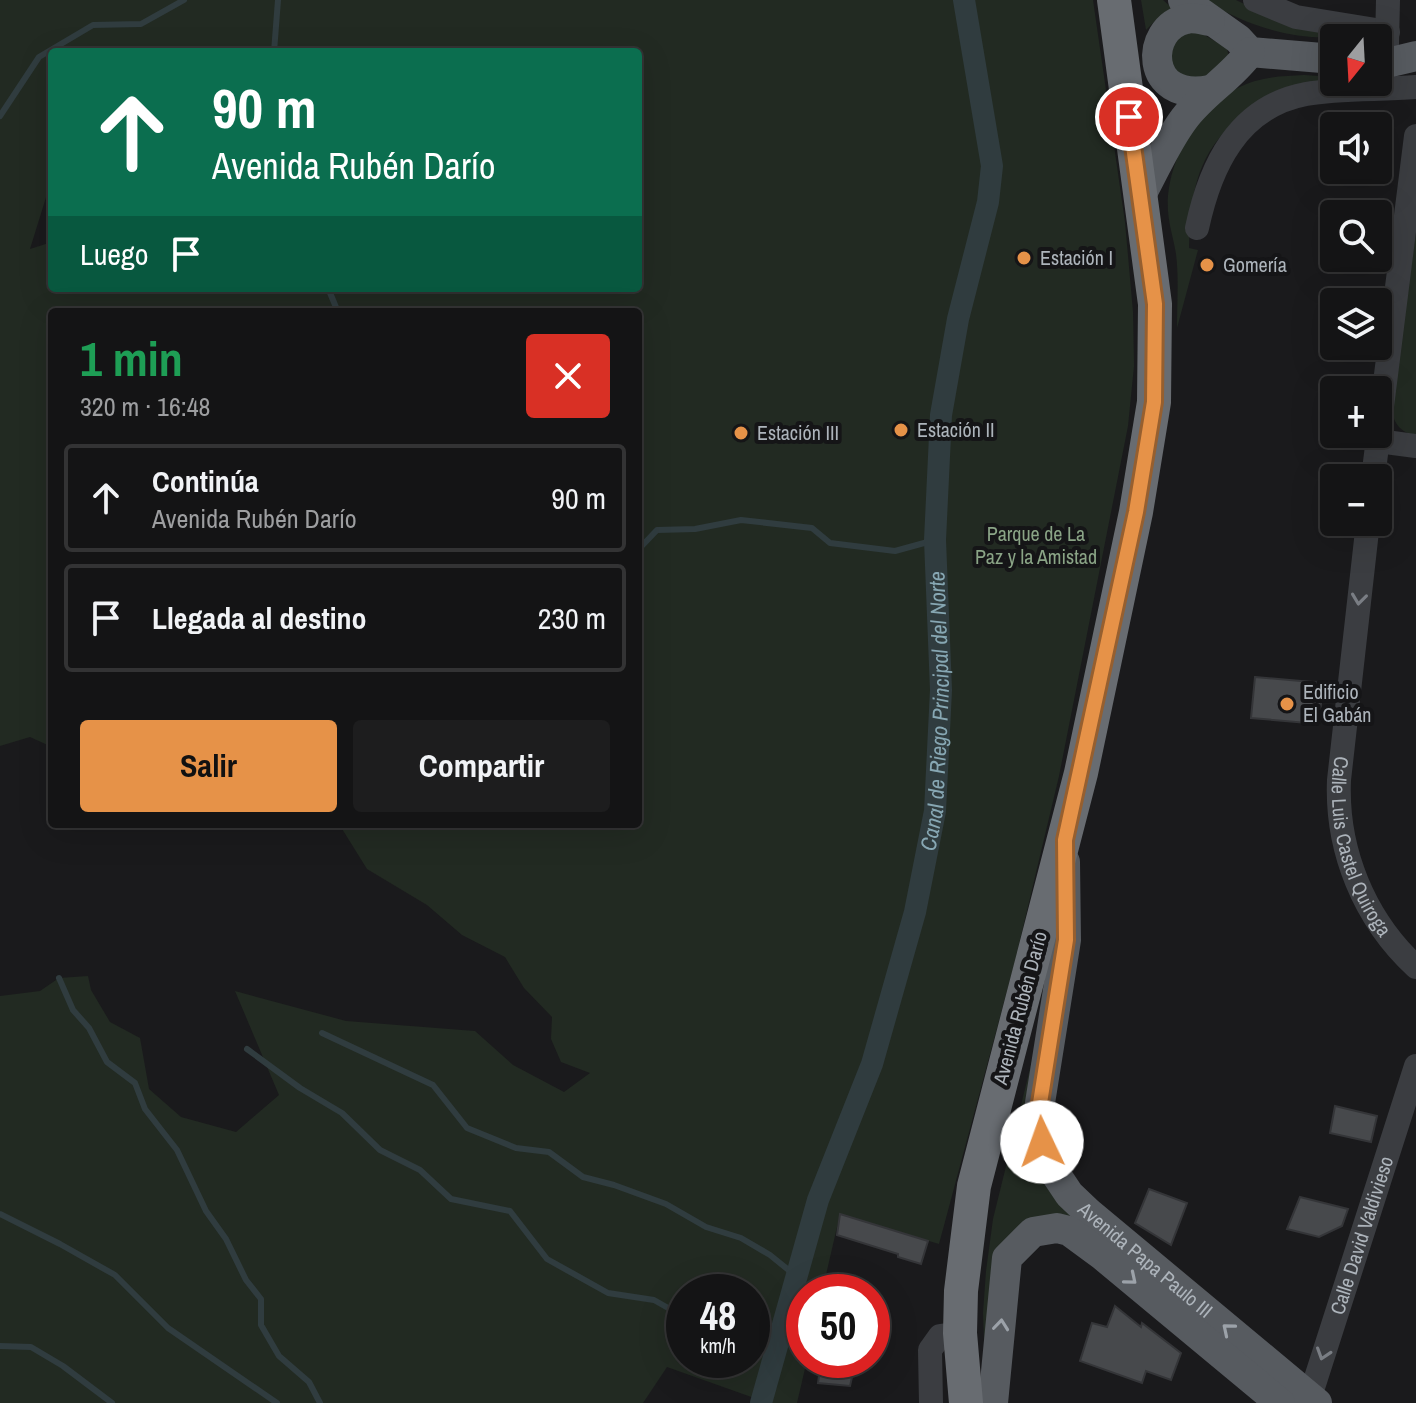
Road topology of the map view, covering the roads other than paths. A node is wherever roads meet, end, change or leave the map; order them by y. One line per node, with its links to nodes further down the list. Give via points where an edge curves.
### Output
1 (1183, 0): 5 (main road)
2 (1255, 0): 6 (street, via 1296,17)
3 (1388, 0): 7 (street)
4 (1116, 7): 9 (main road); 14 (highway, Avenida Rubén Darío)
5 (1210, 21): 8 (main road); 9 (main road, via 1175,23 1166,31)
6 (1339, 24)
7 (1388, 24)
8 (1250, 52): 10 (main road); 13 (main road, via 1228,79)
9 (1157, 58): 13 (main road, via 1162,77 1173,88); 14 (main road)
10 (1320, 58)
11 (1394, 60): 12 (main road)
12 (1416, 86): 17 (street, via 1303,94 1269,108 1227,146 1205,191)
13 (1210, 90): 16 (main road, via 1184,119)
14 (1128, 107): 16 (highway, Avenida Rubén Darío)
15 (1416, 136): 18 (street)
16 (1140, 197): 22 (highway, Avenida Rubén Darío, via 1155,304 1154,402 1136,512)
17 (1197, 228)
18 (1386, 376)
19 (1392, 443): 20 (street)
20 (1416, 446)
21 (1366, 536): 23 (street, Calle Luis Castel Quiroga, one-way to 23, via 1338,813 1348,856 1373,915)
22 (1065, 840): 25 (highway, Avenida Rubén Darío, via 974,1186); 26 (main road, Avenida Papa Paulo III, one-way to 22, via 1089,1213 1053,1170 1042,1142 1040,1103 1066,940)
23 (1416, 967)
24 (1416, 1066): 26 (street, Calle David Valdivieso, one-way to 26)
25 (960, 1333): 27 (street, via 940,1336 930,1350); 28 (highway, Avenida Rubén Darío)
26 (1304, 1401): 29 (main road, Avenida Papa Paulo III, one-way to 26, via 1007,1258 1033,1232 1057,1228 1069,1231)
27 (931, 1403)
28 (966, 1403)
29 (993, 1403)

